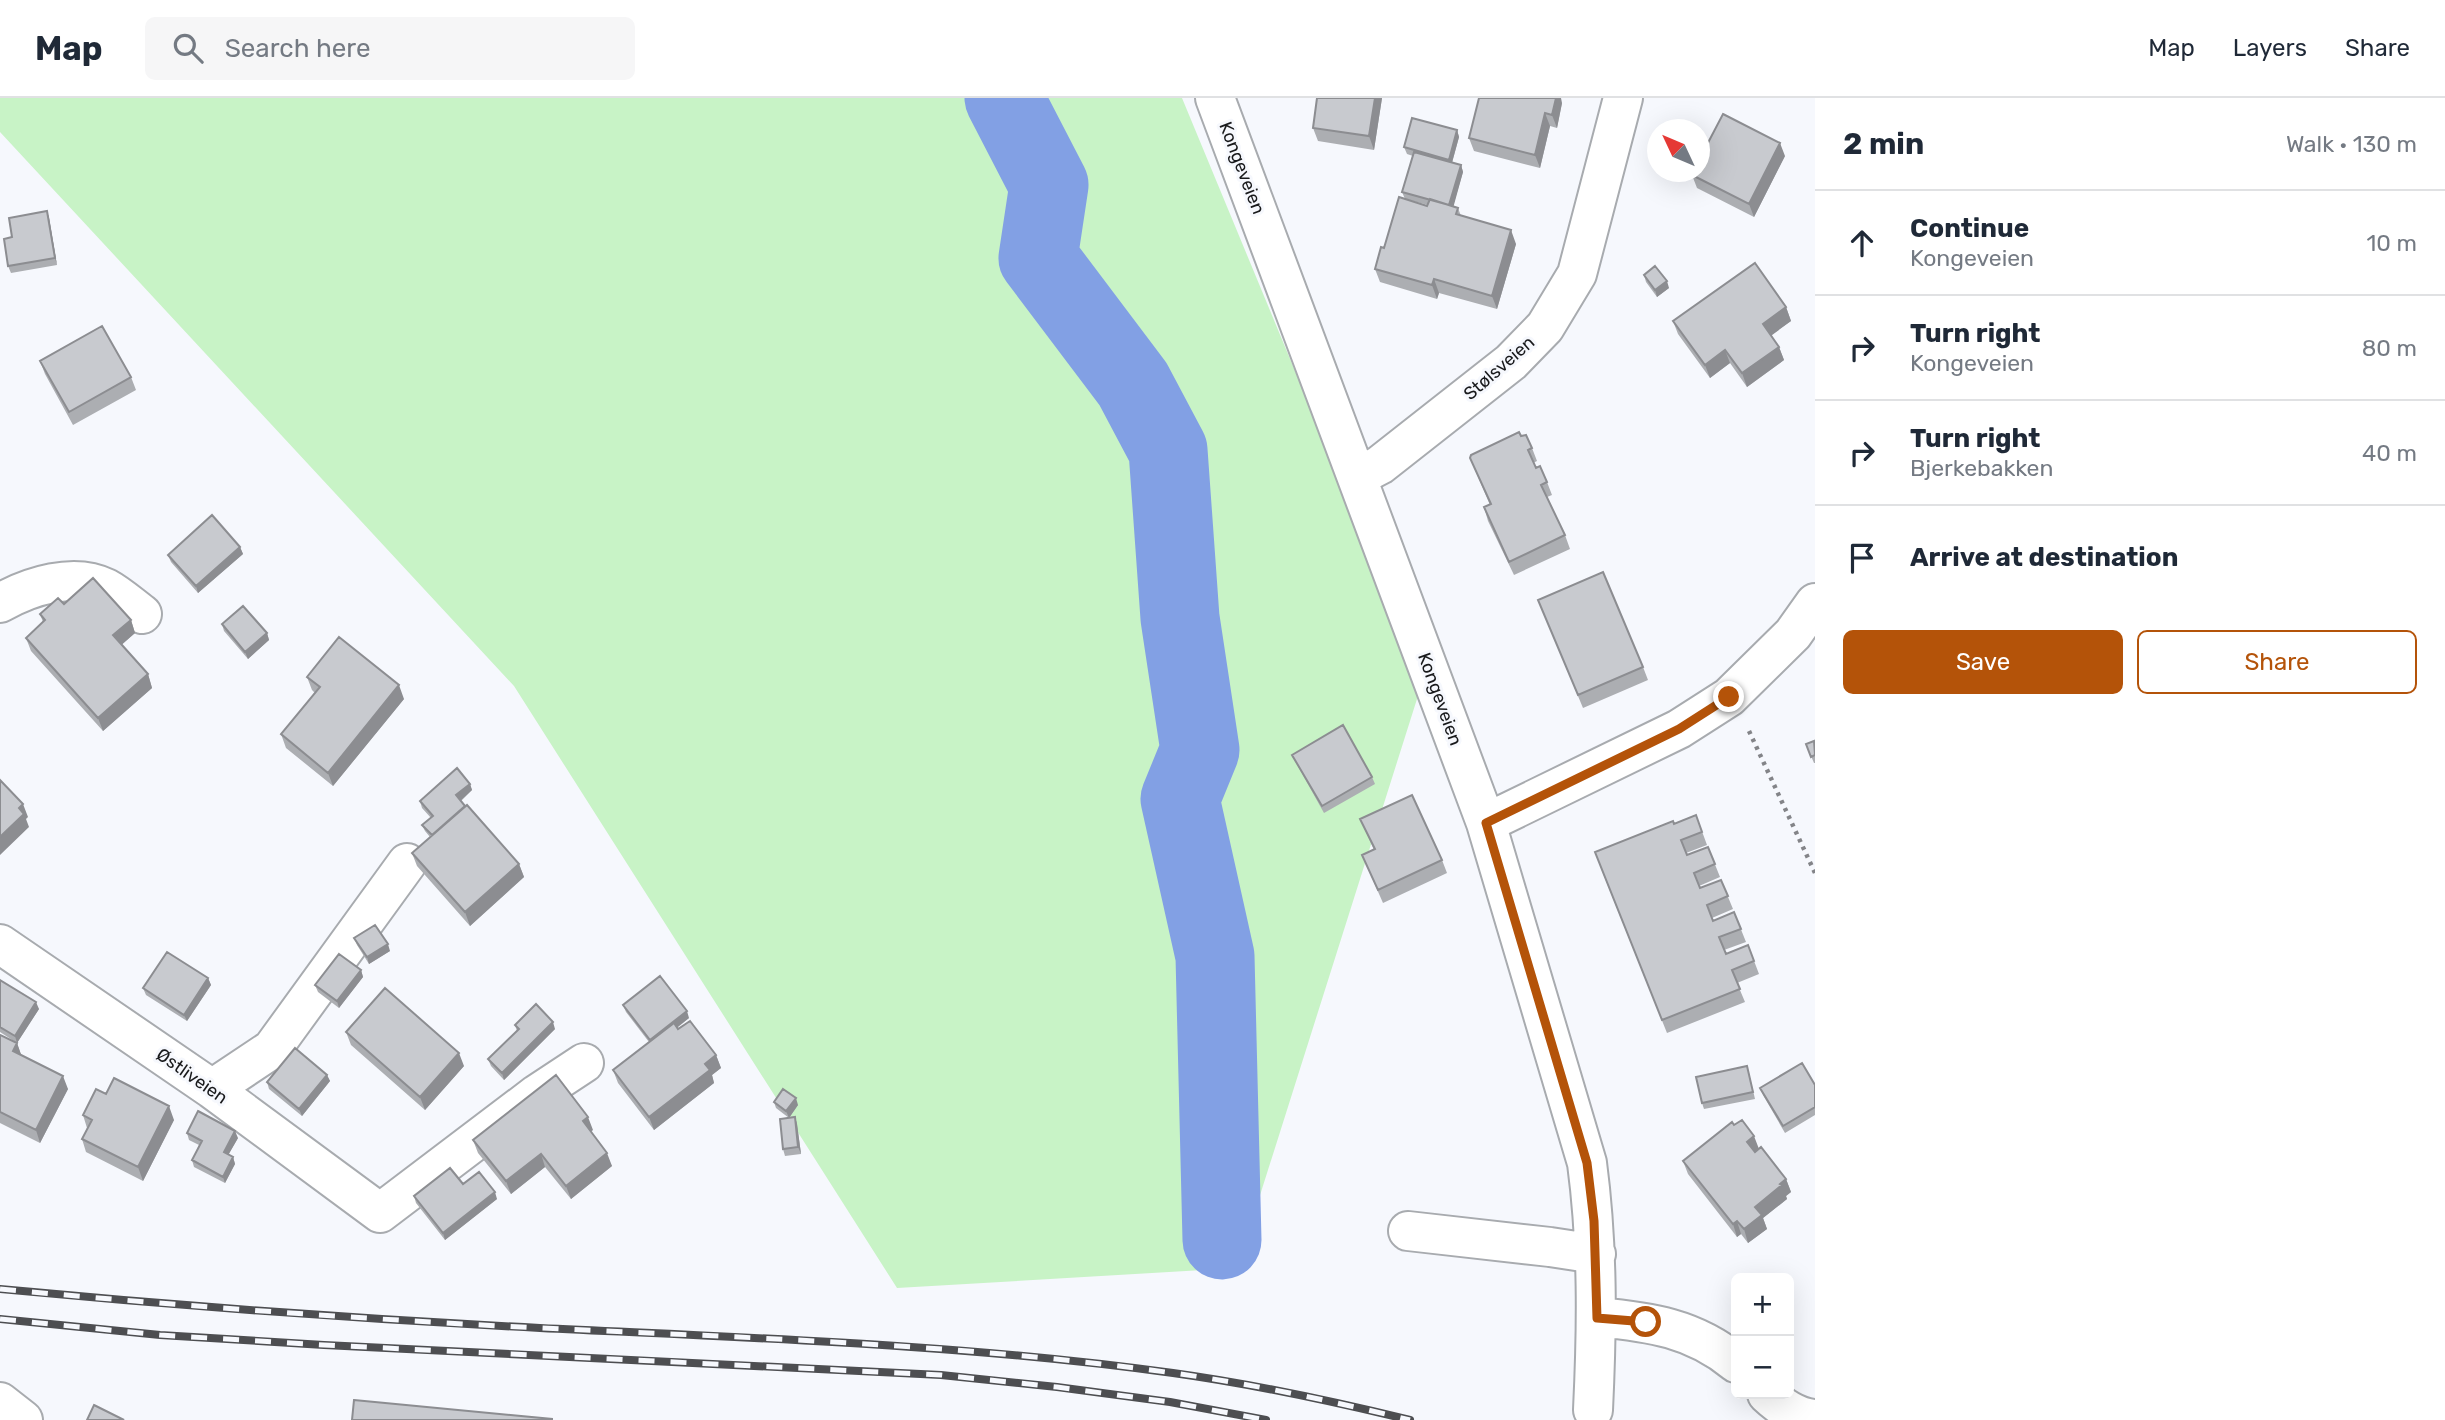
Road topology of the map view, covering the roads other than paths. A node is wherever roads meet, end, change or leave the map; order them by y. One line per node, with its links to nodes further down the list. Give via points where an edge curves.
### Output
1 (1215, 98): 3 (street, Kongeveien)
2 (1623, 98): 3 (street, Stølsveien, via 1577,274 1545,327 1511,362 1380,465)
3 (1357, 477): 7 (street, Kongeveien)
4 (0, 603): 6 (street, via 44,585 81,580 106,588)
5 (1815, 603): 7 (street, via 1793,635 1729,697 1679,729)
6 (142, 614)
7 (1486, 823): 13 (street, Kongeveien, via 1587,1163)
8 (407, 863): 11 (street, via 272,1049)
9 (0, 944): 11 (street, Østliveien)
10 (583, 1063): 11 (street, Østliveien, via 380,1213)
11 (212, 1089)
12 (1408, 1231): 13 (street)
13 (1596, 1254): 14 (street, Kongeveien)
14 (1597, 1318): 15 (street, via 1676,1330 1715,1346); 18 (street, Kongeveien)
15 (1731, 1359)
16 (1774, 1399): 19 (street, via 1785,1409)
17 (0, 1402): 20 (street)
18 (1593, 1410)
19 (1815, 1419)
20 (23, 1420)

